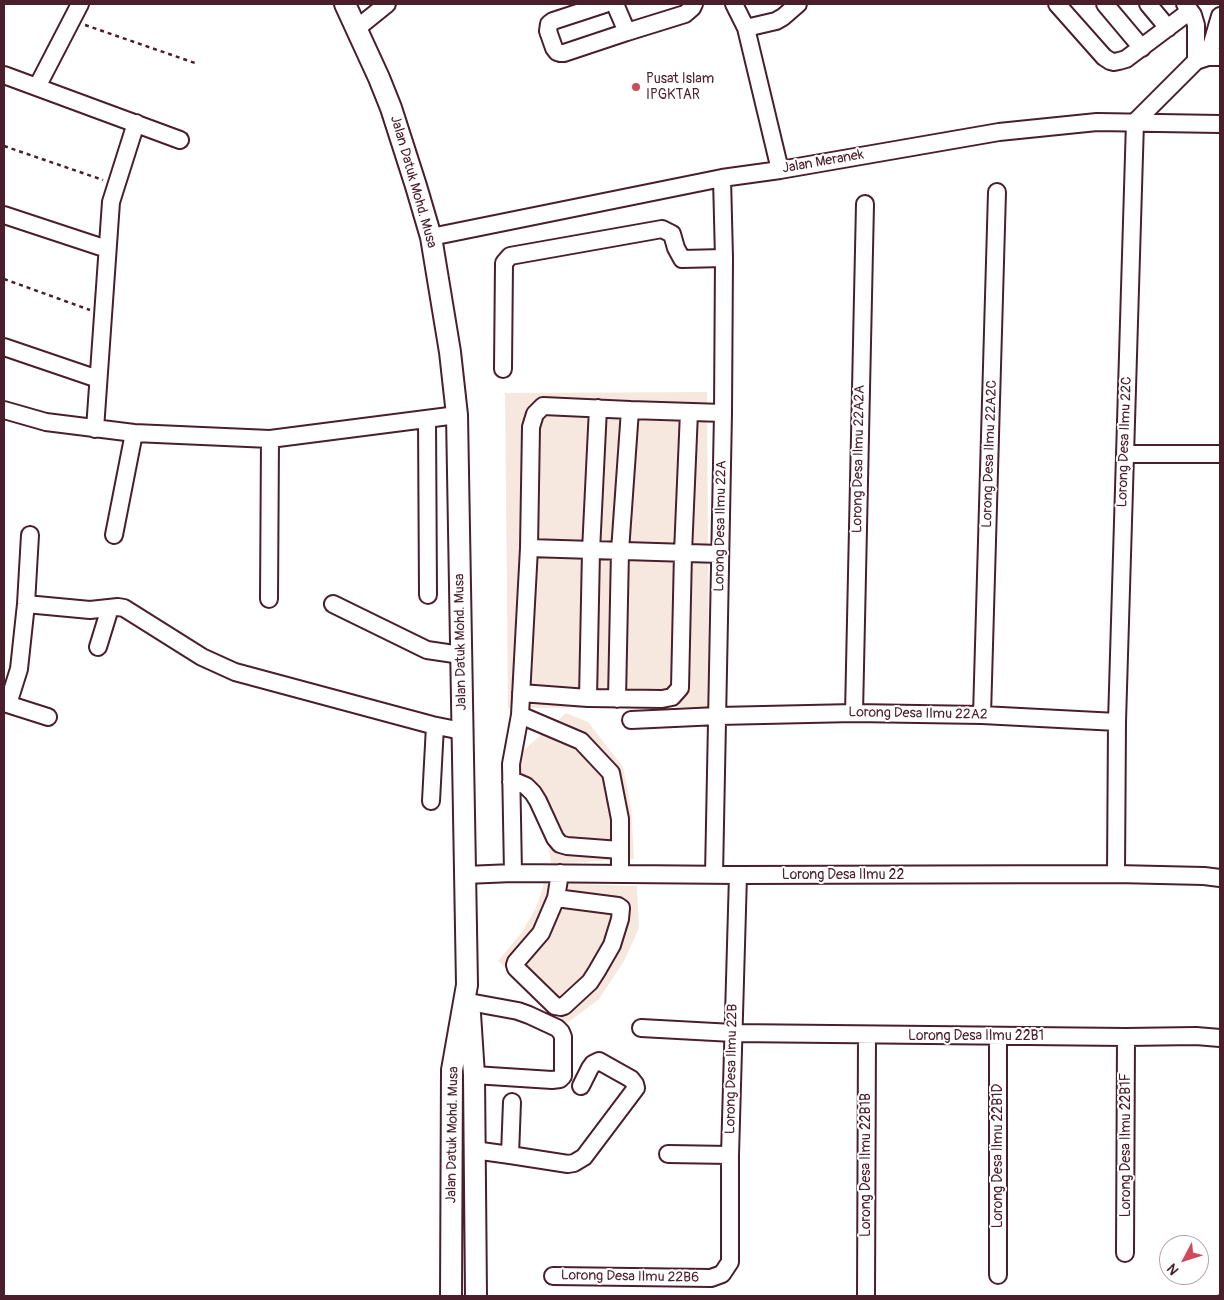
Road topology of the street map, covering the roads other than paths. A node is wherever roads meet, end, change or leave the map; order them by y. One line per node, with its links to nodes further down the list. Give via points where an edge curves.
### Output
1 (80, 4): 21 (street)
2 (345, 4): 16 (main road, Jalan Datuk Mohd. Musa)
3 (387, 4): 16 (street)
4 (605, 4): 17 (street, via 553,21 548,31 554,48 560,54)
5 (615, 4): 17 (street)
6 (694, 4): 17 (street, via 685,14)
7 (734, 4): 14 (street)
8 (798, 4): 14 (street, via 776,21)
9 (1057, 4): 18 (street, via 1110,61 1123,60)
10 (1105, 4): 18 (street)
11 (1148, 4): 15 (street)
12 (1188, 7): 15 (street); 19 (street)
13 (1220, 16): 19 (street)
14 (746, 28): 26 (street)
15 (1168, 28): 18 (street)
16 (356, 29): 31 (main road, Jalan Datuk Mohd. Musa, via 394,117)
17 (627, 32)
18 (1142, 48)
19 (1208, 58): 22 (street)
20 (4, 75): 21 (street)
21 (37, 87): 23 (street)
22 (1135, 122): 24 (street, Jalan Meranek); 26 (street, Jalan Meranek, via 1097,122 999,132); 47 (street, Lorong Desa Ilmu 22C)
23 (136, 123): 25 (street); 32 (street, via 111,202)
24 (1220, 124)
25 (180, 140)
26 (780, 170): 27 (street, Jalan Meranek)
27 (722, 178): 31 (street, Jalan Meranek); 33 (street, Lorong Desa Ilmu 22A)
28 (997, 192): 69 (street, Lorong Desa Ilmu 22A2C)
29 (864, 204): 67 (street, Lorong Desa Ilmu 22A2A)
30 (4, 215): 32 (street)
31 (430, 237): 42 (main road, Jalan Datuk Mohd. Musa, via 450,352)
32 (108, 249): 36 (street)
33 (724, 258): 35 (street, via 682,259 672,234 662,229 510,256 504,263); 41 (street, Lorong Desa Ilmu 22A)
34 (4, 347): 36 (street)
35 (503, 369)
36 (98, 379): 44 (street)
37 (598, 408): 39 (street); 51 (street, via 543,406 535,414 531,427); 52 (street)
38 (4, 410): 44 (street, via 46,422)
39 (630, 410): 40 (street); 53 (street)
40 (690, 412): 41 (street); 54 (street)
41 (724, 413): 55 (street, Lorong Desa Ilmu 22A)
42 (457, 415): 43 (street); 62 (main road, Jalan Datuk Mohd. Musa)
43 (427, 419): 46 (street); 56 (street)
44 (95, 428): 45 (street)
45 (134, 434): 46 (street); 49 (street)
46 (270, 438): 57 (street)
47 (1124, 454): 48 (street); 73 (street, Lorong Desa Ilmu 22C)
48 (1220, 454)
49 (114, 534)
50 (30, 535): 58 (street)
51 (529, 548): 52 (street); 63 (street)
52 (591, 551): 53 (street); 64 (street)
53 (620, 551): 54 (street); 65 (street)
54 (683, 553): 55 (street); 65 (street, via 680,688 672,697 662,699)
55 (720, 554): 71 (street, Lorong Desa Ilmu 22A)
56 (428, 596)
57 (269, 599)
58 (26, 604): 60 (street, via 90,610); 66 (street, via 19,669)
59 (333, 604): 62 (street, via 426,650)
60 (110, 608): 61 (street); 74 (street, via 129,611 202,657 235,672)
61 (98, 647)
62 (461, 655): 75 (main road, Jalan Datuk Mohd. Musa)
63 (521, 693): 64 (street); 68 (street)
64 (588, 698): 65 (street)
65 (617, 699)
66 (6, 703): 70 (street)
67 (854, 713): 69 (street, Lorong Desa Ilmu 22A2); 71 (street, Lorong Desa Ilmu 22A2)
68 (520, 715): 76 (street); 78 (street, via 581,741 611,773 620,819)
69 (982, 715): 73 (street, Lorong Desa Ilmu 22A2)
70 (48, 716)
71 (718, 716): 72 (street, Lorong Desa Ilmu 22A2); 84 (street, Lorong Desa Ilmu 22A)
72 (631, 720)
73 (1117, 722): 83 (street, Lorong Desa Ilmu 22C)
74 (435, 726): 75 (street); 77 (street)
75 (462, 731): 81 (main road, Jalan Datuk Mohd. Musa)
76 (511, 782): 78 (street, via 526,786 533,793 560,844); 79 (street)
77 (432, 801)
78 (620, 850): 82 (street)
79 (513, 873): 80 (street, Lorong Desa Ilmu 22); 81 (street, Lorong Desa Ilmu 22)
80 (560, 873): 82 (street, Lorong Desa Ilmu 22); 87 (street)
81 (465, 874): 88 (main road, Jalan Datuk Mohd. Musa)
82 (620, 874): 84 (street, Lorong Desa Ilmu 22)
83 (1116, 874): 85 (street, Lorong Desa Ilmu 22); 86 (street, Lorong Desa Ilmu 22)
84 (714, 875): 85 (street, Lorong Desa Ilmu 22)
85 (738, 875): 90 (street, Lorong Desa Ilmu 22B)
86 (1220, 878)
87 (556, 898): 87 (street, via 541,933 515,965 556,1006 561,1007 590,982 597,971 612,945 621,908)
88 (468, 993): 95 (main road, Jalan Datuk Mohd. Musa); 95 (street, via 529,1015 557,1028 563,1037 563,1076 560,1079); 106 (main road, Jalan Datuk Mohd. Musa, via 452,1070)
89 (641, 1028): 90 (street, Lorong Desa Ilmu 22B1)
90 (732, 1033): 91 (street, Lorong Desa Ilmu 22B1); 101 (street, Lorong Desa Ilmu 22B)
91 (867, 1035): 92 (street, Lorong Desa Ilmu 22B1); 108 (street, Lorong Desa Ilmu 22B1B)
92 (998, 1036): 93 (street, Lorong Desa Ilmu 22B1); 104 (street, Lorong Desa Ilmu 22B1D)
93 (1126, 1037): 94 (street, Lorong Desa Ilmu 22B1); 102 (street, Lorong Desa Ilmu 22B1F)
94 (1220, 1038)
95 (474, 1075): 98 (main road, Jalan Datuk Mohd. Musa)
96 (581, 1086): 100 (street, via 590,1068 599,1061 631,1079 636,1088 584,1157 574,1163)
97 (512, 1102): 100 (street)
98 (474, 1150): 100 (street); 107 (main road, Jalan Datuk Mohd. Musa)
99 (668, 1154): 101 (street)
100 (510, 1155)
101 (730, 1156): 103 (street, Lorong Desa Ilmu 22B)
102 (1125, 1253)
103 (730, 1262): 105 (street, Lorong Desa Ilmu 22B6, via 722,1274 711,1278)
104 (998, 1275)
105 (553, 1276)
106 (451, 1296)
107 (476, 1296)
108 (866, 1296)

